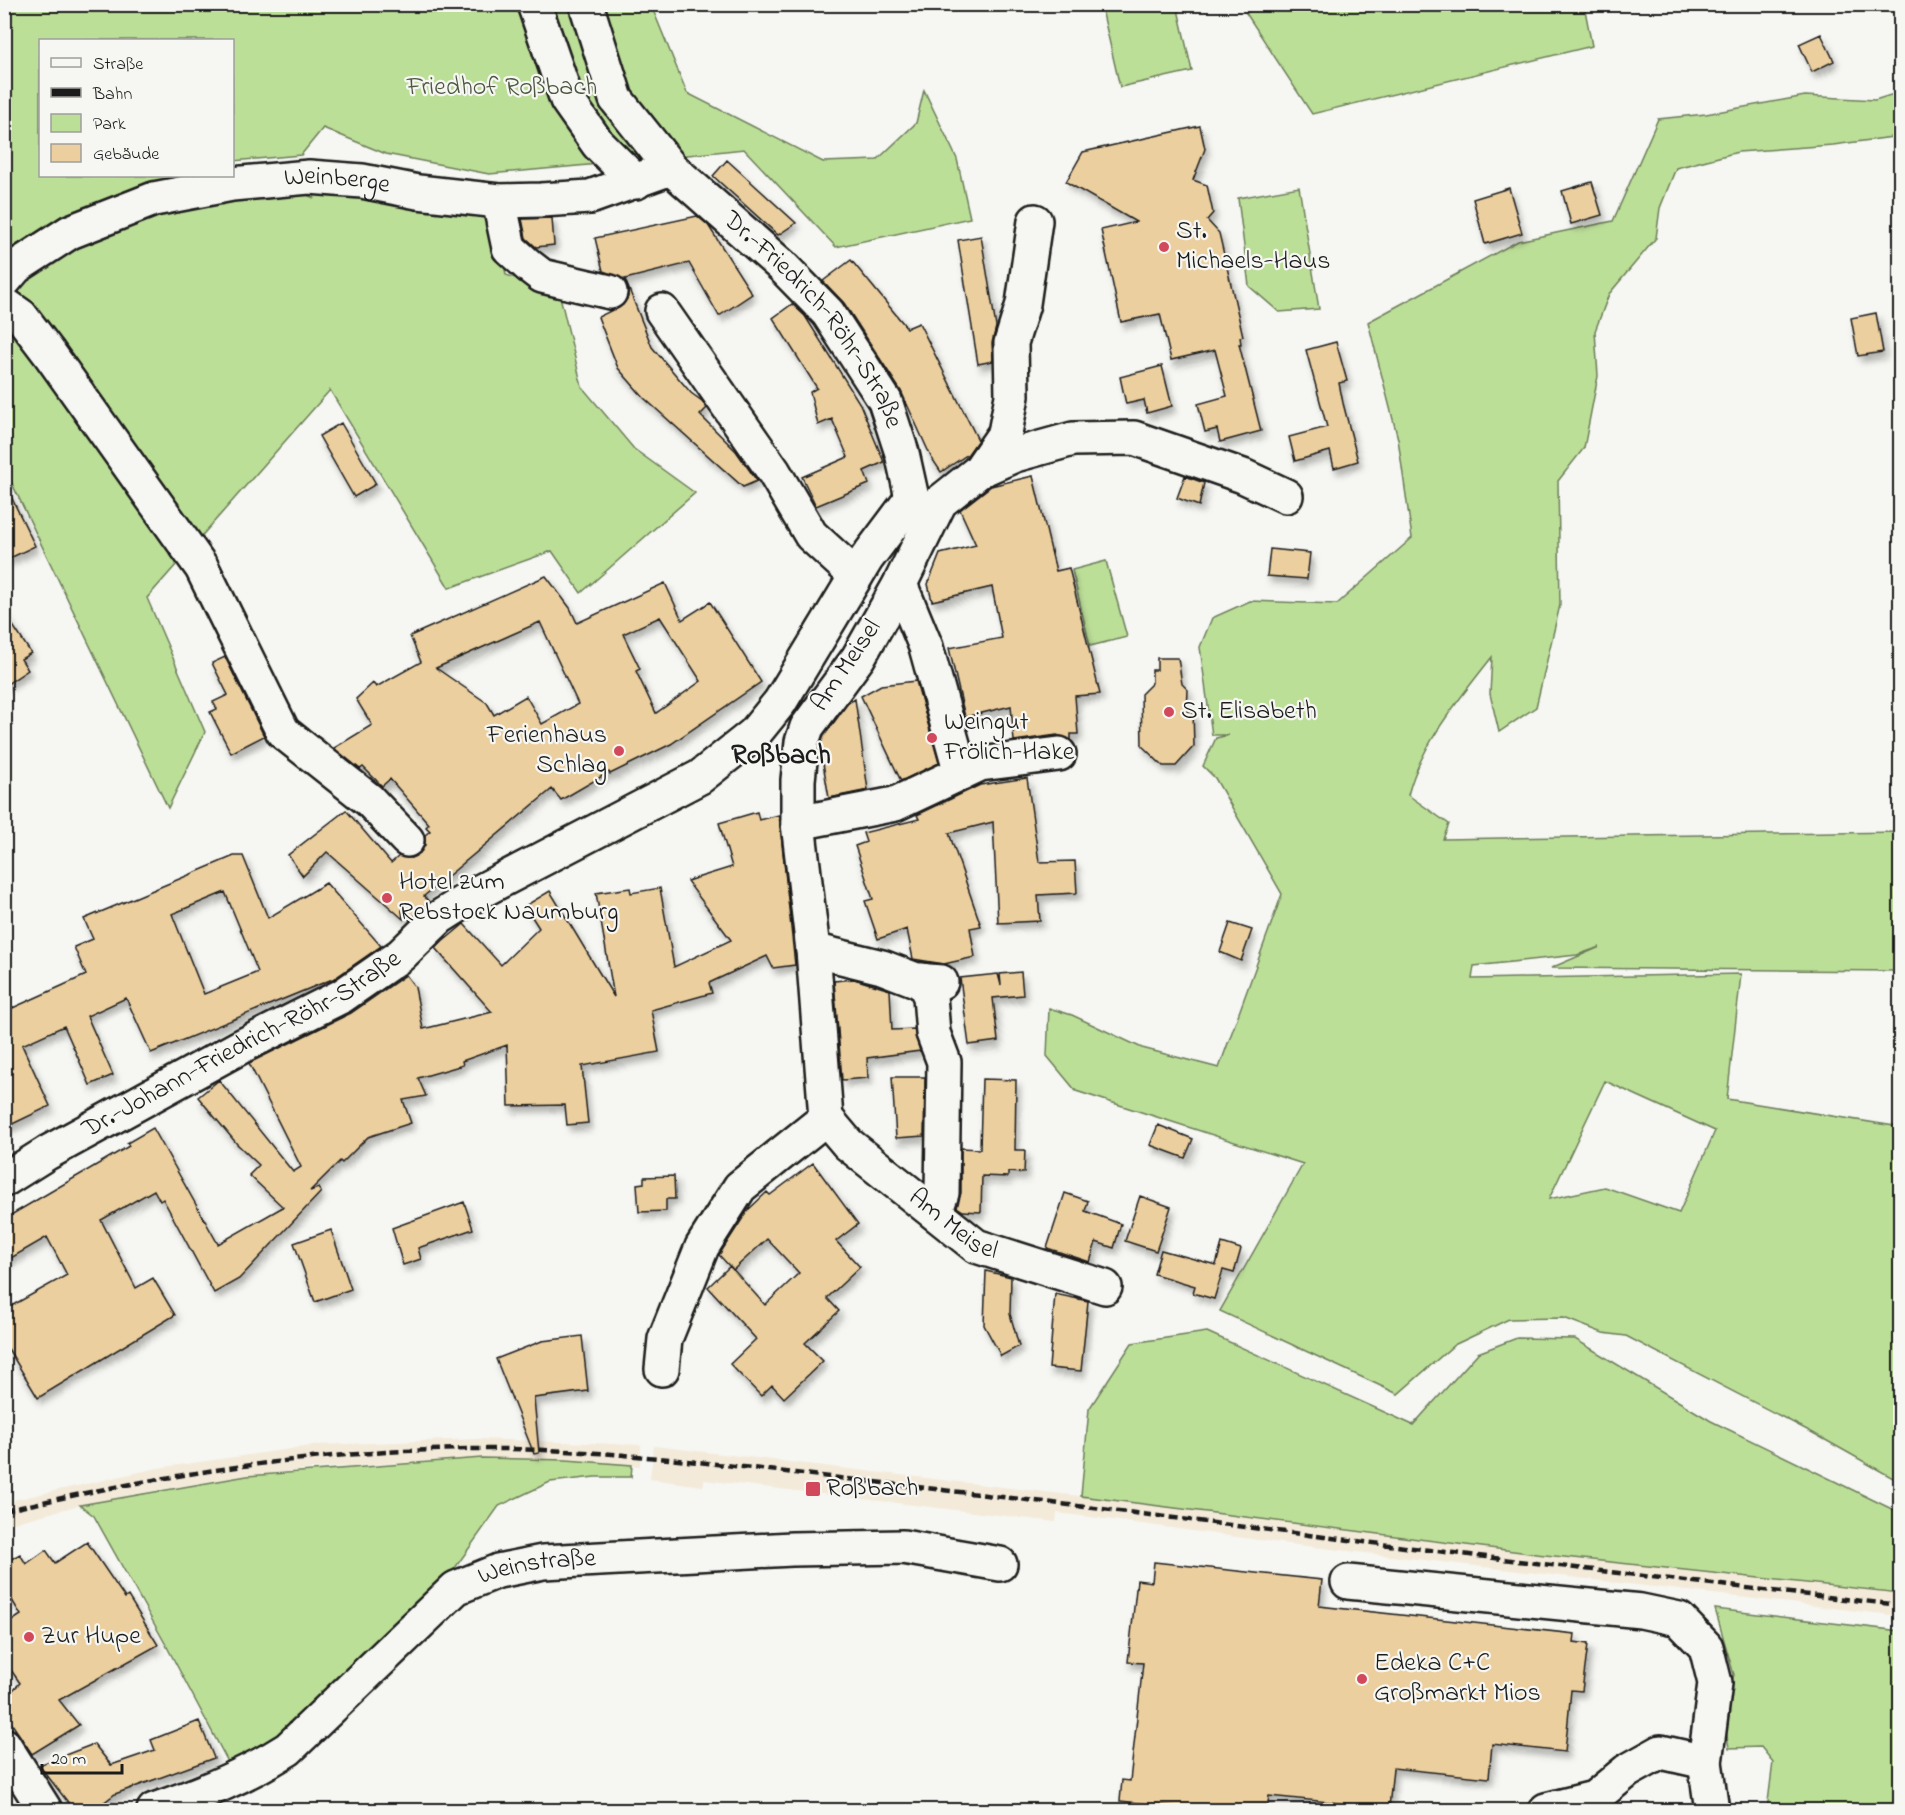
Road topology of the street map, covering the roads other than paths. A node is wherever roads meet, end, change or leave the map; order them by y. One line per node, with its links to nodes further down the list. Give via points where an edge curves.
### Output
1 (534, 4): 4 (street, via 567,100 593,138)
2 (586, 4): 3 (street, Dr.-Friedrich-Röhr-Straße, via 616,99)
3 (671, 168): 4 (street, Weinberge); 13 (street, Dr.-Friedrich-Röhr-Straße, via 782,266 828,314 885,401 902,453)
4 (636, 182): 5 (street, Weinberge, via 590,197)
5 (499, 201): 7 (street, Weinberge, via 309,177 232,184 154,199 70,232); 8 (street, via 509,248 529,266 542,276)
6 (1035, 220): 11 (street, via 1023,304 1011,343 1012,396 1005,433)
7 (8, 272)
8 (610, 292)
9 (4, 304): 19 (street, via 21,316 49,352 202,568 284,732 369,800)
10 (662, 311): 14 (street, via 774,472 811,535)
11 (979, 471): 12 (street, via 1015,455 1073,439 1134,438); 13 (street)
12 (1286, 496)
13 (926, 500): 14 (street, Dr.-Johann-Friedrich-Röhr-Straße); 15 (street, Am Meisel)
14 (856, 576): 22 (street, Dr.-Johann-Friedrich-Röhr-Straße, via 780,702 754,734 700,777 481,891 440,917 401,955 342,996 242,1046)
15 (900, 584): 17 (street, via 926,647); 18 (street, Am Meisel, via 858,658 807,727 798,780)
16 (1059, 754): 17 (street, via 980,764)
17 (961, 773): 18 (street, via 895,804)
18 (798, 823): 20 (street, Am Meisel)
19 (407, 840)
20 (813, 950): 21 (street, Am Meisel); 23 (street, via 931,981 933,1033 944,1062 942,1193)
21 (826, 1118): 23 (street, Am Meisel, via 848,1143); 25 (street, via 740,1186 702,1247 665,1339)
22 (4, 1180)
23 (935, 1213): 24 (street, Am Meisel, via 976,1246)
24 (1105, 1287)
25 (662, 1369)
26 (1000, 1564): 31 (street, Weinstraße, via 903,1547 543,1562 498,1571 456,1588 288,1749 221,1785)
27 (1348, 1582): 29 (street, via 1641,1611 1679,1620 1706,1647 1714,1683)
28 (4, 1745): 30 (street)
29 (1705, 1762): 32 (street, via 1661,1752 1627,1771 1594,1798); 33 (street)
30 (45, 1810)
31 (154, 1810)
32 (1545, 1810)
33 (1712, 1810)

